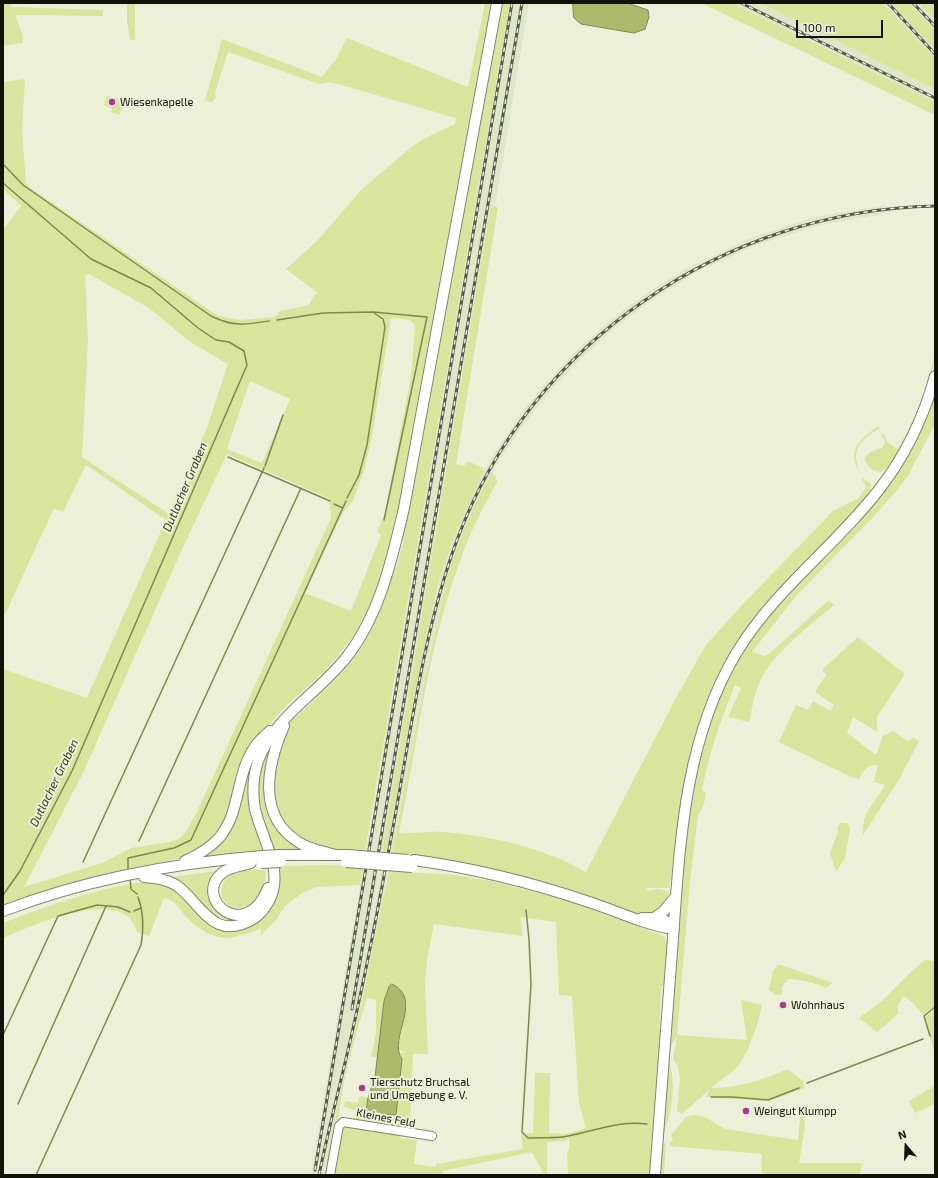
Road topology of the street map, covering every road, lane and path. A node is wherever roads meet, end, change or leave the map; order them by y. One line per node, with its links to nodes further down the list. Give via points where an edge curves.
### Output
1 (497, 3): 3 (main road, via 404,508 390,564 376,603 349,653 333,673)
2 (935, 376): 12 (main road, via 919,425 882,486 768,609 744,641 720,684 705,720 693,764 684,818)
3 (287, 715): 4 (main road); 5 (main road, via 269,768 268,790 272,806 280,823 292,837 310,848)
4 (280, 724): 8 (main road, via 261,754 253,786 256,810); 9 (main road, via 262,737 251,753 242,773 230,820 220,837 205,851)
5 (335, 855): 6 (main road); 8 (main road)
6 (347, 858): 8 (main road); 14 (main road, bridge, via 453,866 560,892)
7 (258, 860): 8 (main road, bridge); 8 (main road, via 228,869 219,877 214,888 215,899 227,913 240,916 252,910 265,895); 9 (main road); 10 (main road)
8 (279, 862): 10 (main road, via 274,889 261,913 248,922 232,925 223,925 203,914 177,886 162,880)
9 (177, 864): 10 (main road)
10 (138, 876): 11 (main road)
11 (109, 881): 13 (main road, via 48,895); 15 (main road)
12 (676, 896): 16 (main road, via 663,912); 17 (main road)
13 (3, 911)
14 (635, 917): 16 (main road); 17 (main road, via 646,923)
15 (3, 918)
16 (654, 918): 17 (main road, via 666,920)
17 (674, 927): 20 (main road)
18 (432, 1136): 19 (street, Kleines Feld, via 343,1122 339,1126)
19 (330, 1175)
20 (655, 1175)

